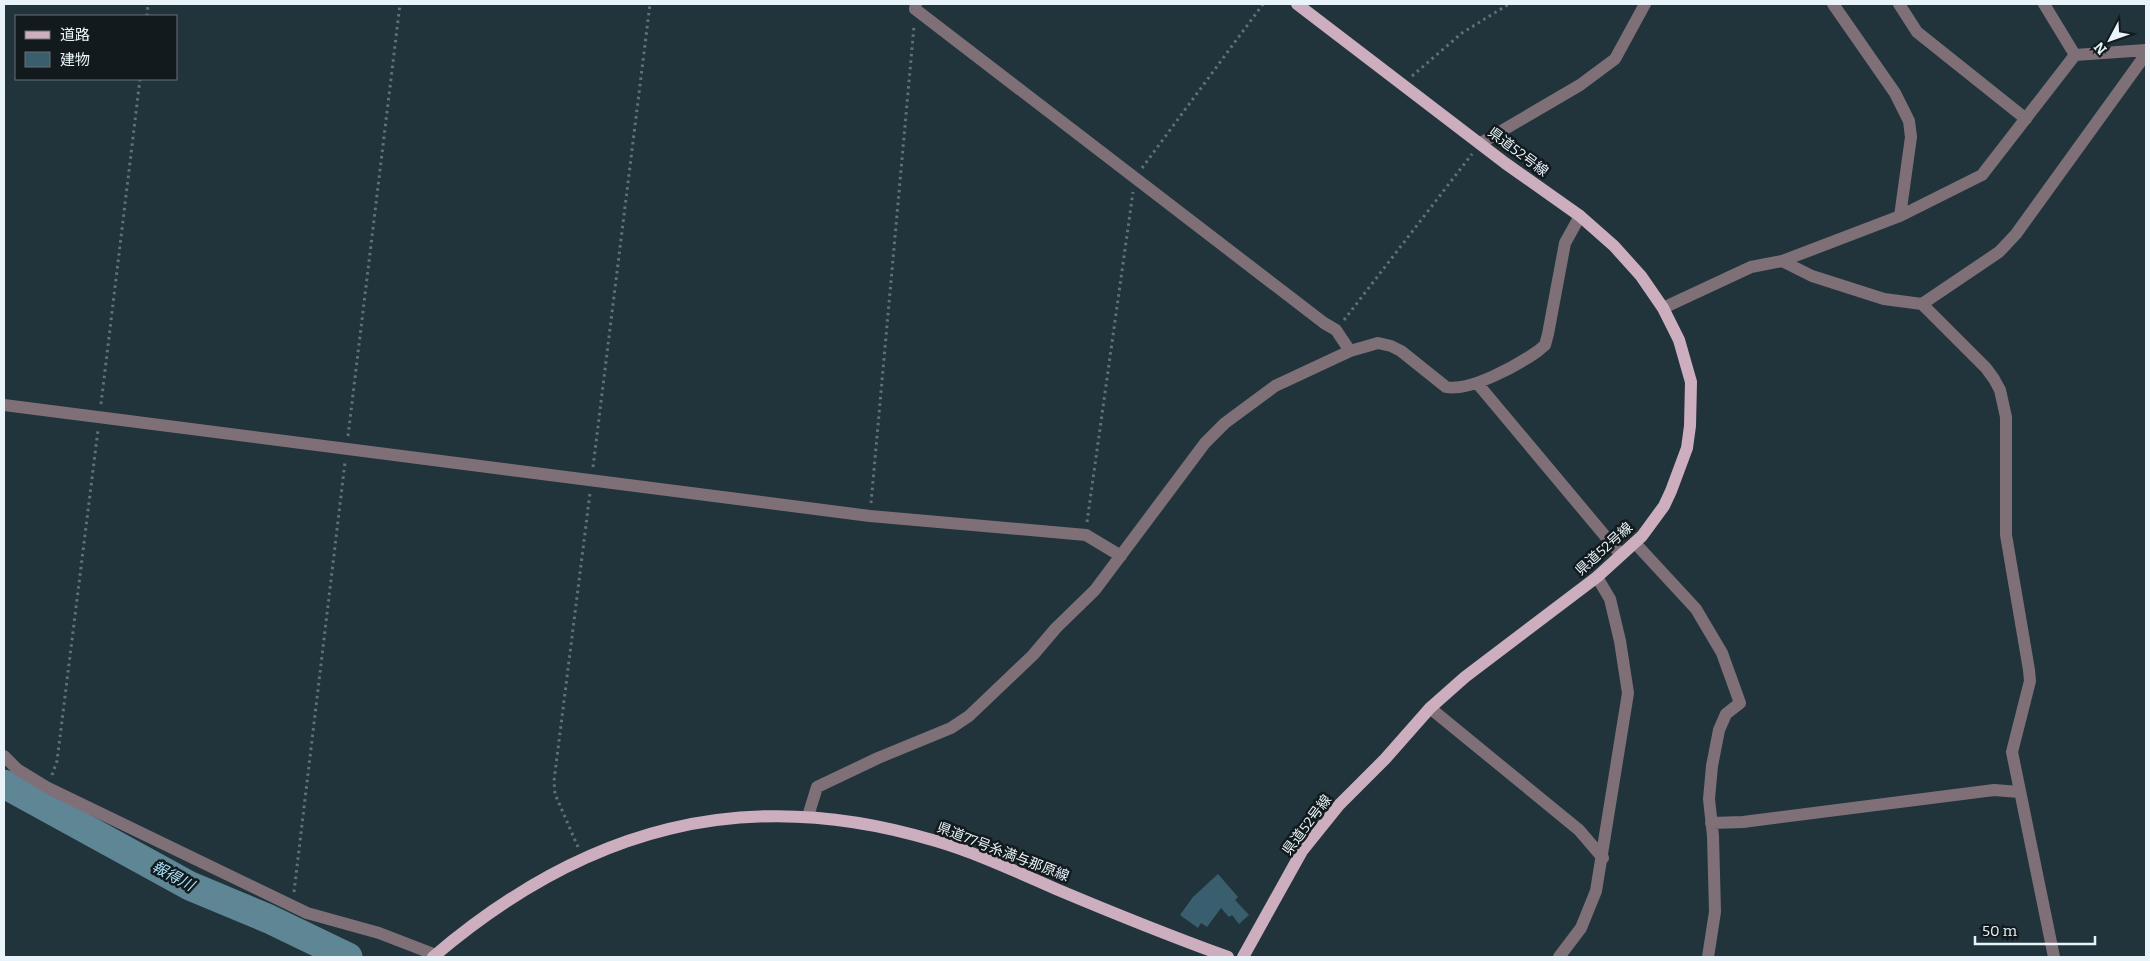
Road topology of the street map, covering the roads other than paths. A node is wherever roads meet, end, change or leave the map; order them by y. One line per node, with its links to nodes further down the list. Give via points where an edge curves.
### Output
1 (1297, 4): 11 (main road, 県道52号線)
2 (1645, 4): 11 (street, via 1614,59 1580,84)
3 (1833, 4): 13 (street, via 1895,93 1909,121 1911,137)
4 (1899, 4): 10 (street, via 1917,32)
5 (2044, 4): 9 (street)
6 (915, 6): 17 (street, via 1336,330)
7 (2146, 50): 9 (street)
8 (2146, 54): 15 (street, via 2016,234 1999,252)
9 (2075, 55): 10 (street)
10 (2026, 119): 13 (street, via 1982,175)
11 (1481, 143): 12 (main road, 県道52号線)
12 (1580, 216): 16 (main road, 県道52号線, via 1614,246 1641,276); 18 (street, via 1565,243 1545,344 1530,356)
13 (1900, 216): 14 (street)
14 (1782, 261): 15 (street, via 1812,276 1884,299); 16 (street, via 1751,267)
15 (1922, 304): 26 (street, via 1986,368 2000,390 2006,417 2006,535 2030,681 2012,752)
16 (1663, 308): 20 (main road, 県道52号線, via 1679,340 1691,382 1690,426 1687,448 1671,491)
17 (1350, 351): 18 (street, via 1378,343 1392,346 1446,387 1459,388); 21 (street, via 1275,386 1225,423 1195,455)
18 (1477, 383): 22 (street)
19 (4, 405): 21 (street, via 870,516 1086,536)
20 (1635, 543): 22 (main road, 県道52号線); 28 (street, via 1696,609 1722,653 1740,703 1726,714 1719,730 1709,785)
21 (1121, 556): 27 (street, via 1095,590 962,723 817,787)
22 (1621, 556): 23 (main road, 県道52号線)
23 (1597, 577): 24 (main road, 県道52号線, via 1465,677); 29 (street, via 1610,599 1628,693)
24 (1430, 708): 29 (street, via 1579,830); 32 (main road, 県道52号線, via 1302,851)
25 (4, 756): 30 (street, via 17,769 48,788 292,906 379,933)
26 (2019, 792): 28 (street, via 1994,790 1743,822); 35 (street)
27 (808, 816): 30 (main road, 県道77号糸満与那原線, via 745,816 641,836 583,858 531,885); 31 (main road, 県道77号糸満与那原線, via 856,822 937,841)
28 (1711, 823): 34 (street, via 1714,912)
29 (1603, 858): 33 (street, via 1596,891 1581,928)
30 (435, 956)
31 (1228, 957)
32 (1243, 957)
33 (1560, 957)
34 (1708, 957)
35 (2054, 957)

